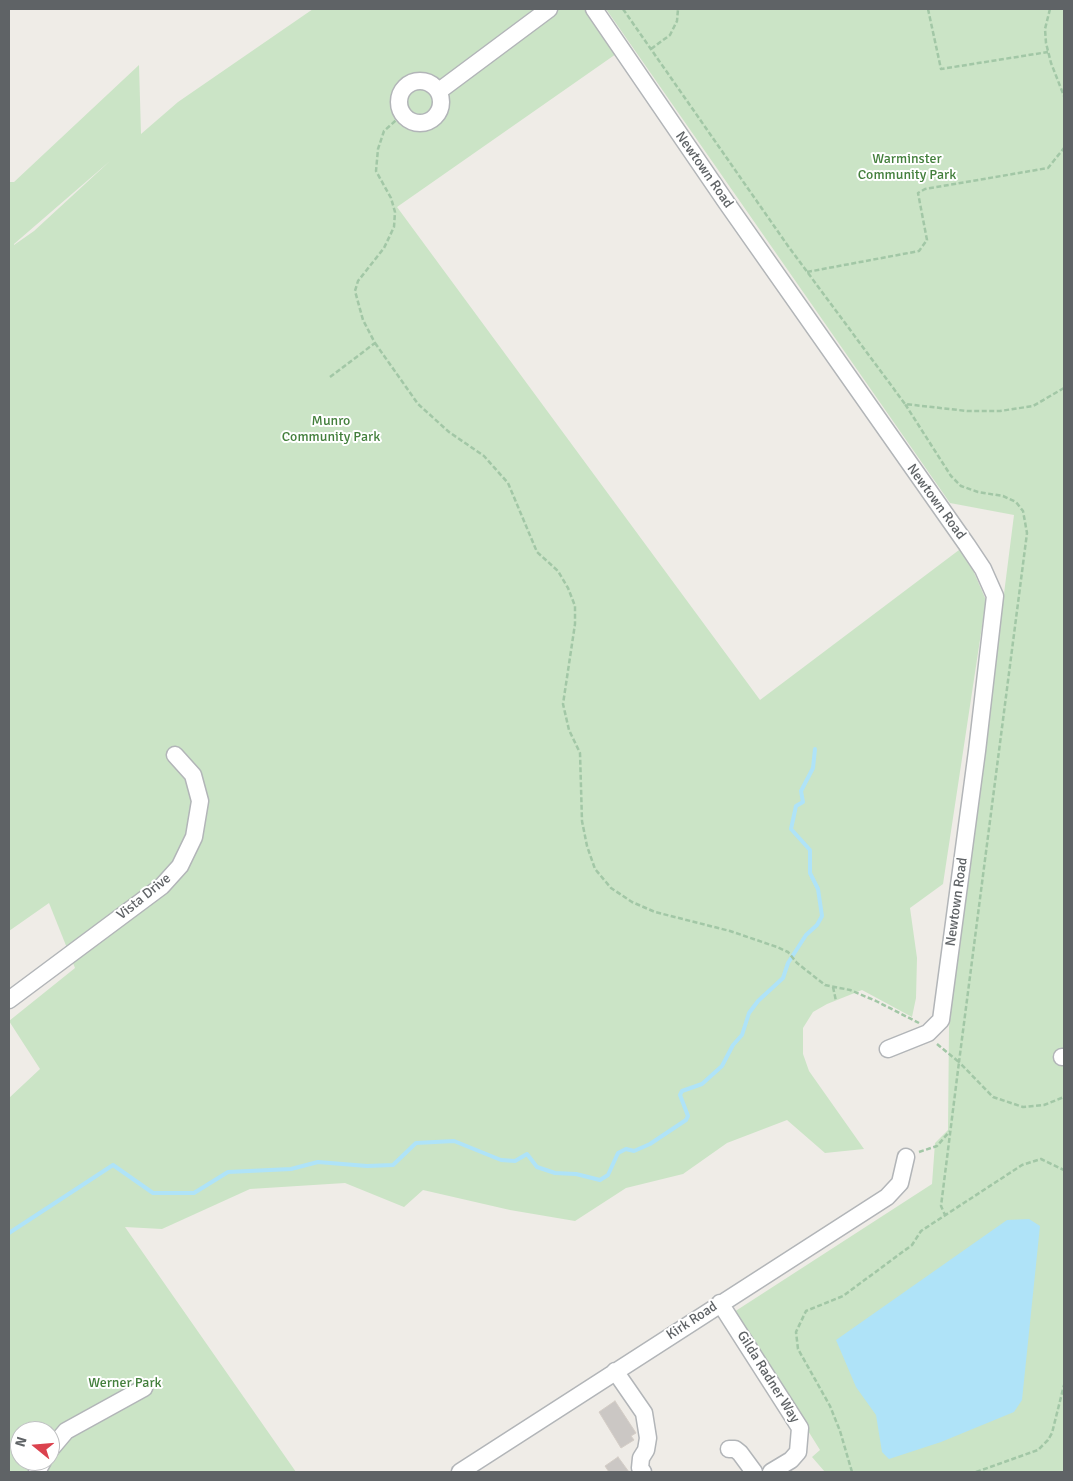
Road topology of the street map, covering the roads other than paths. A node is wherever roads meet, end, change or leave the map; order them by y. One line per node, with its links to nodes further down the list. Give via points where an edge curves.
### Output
1 (549, 9): 3 (street)
2 (594, 9): 6 (street, Newtown Road, via 984,569 995,596 979,742 941,1020 928,1034)
3 (439, 91): 3 (street, via 441,108 433,120 413,122 402,114 399,101 404,88 410,84 424,81)
4 (175, 755): 5 (street, Vista Drive, via 193,775 200,801 194,837 180,866 162,886)
5 (9, 1000)
6 (888, 1049)
7 (906, 1157): 8 (street, Kirk Road, via 900,1183 887,1197)
8 (720, 1303): 9 (street, Kirk Road); 16 (street, Gilda Radner Way, via 800,1428 798,1452)
9 (615, 1372): 13 (street, Kirk Road); 14 (street, via 644,1413 648,1438 641,1458 640,1468)
10 (144, 1388): 11 (street, via 66,1431)
11 (60, 1438)
12 (729, 1449): 15 (street, via 740,1452)
13 (460, 1472)
14 (644, 1472)
15 (754, 1472)
16 (771, 1472)

